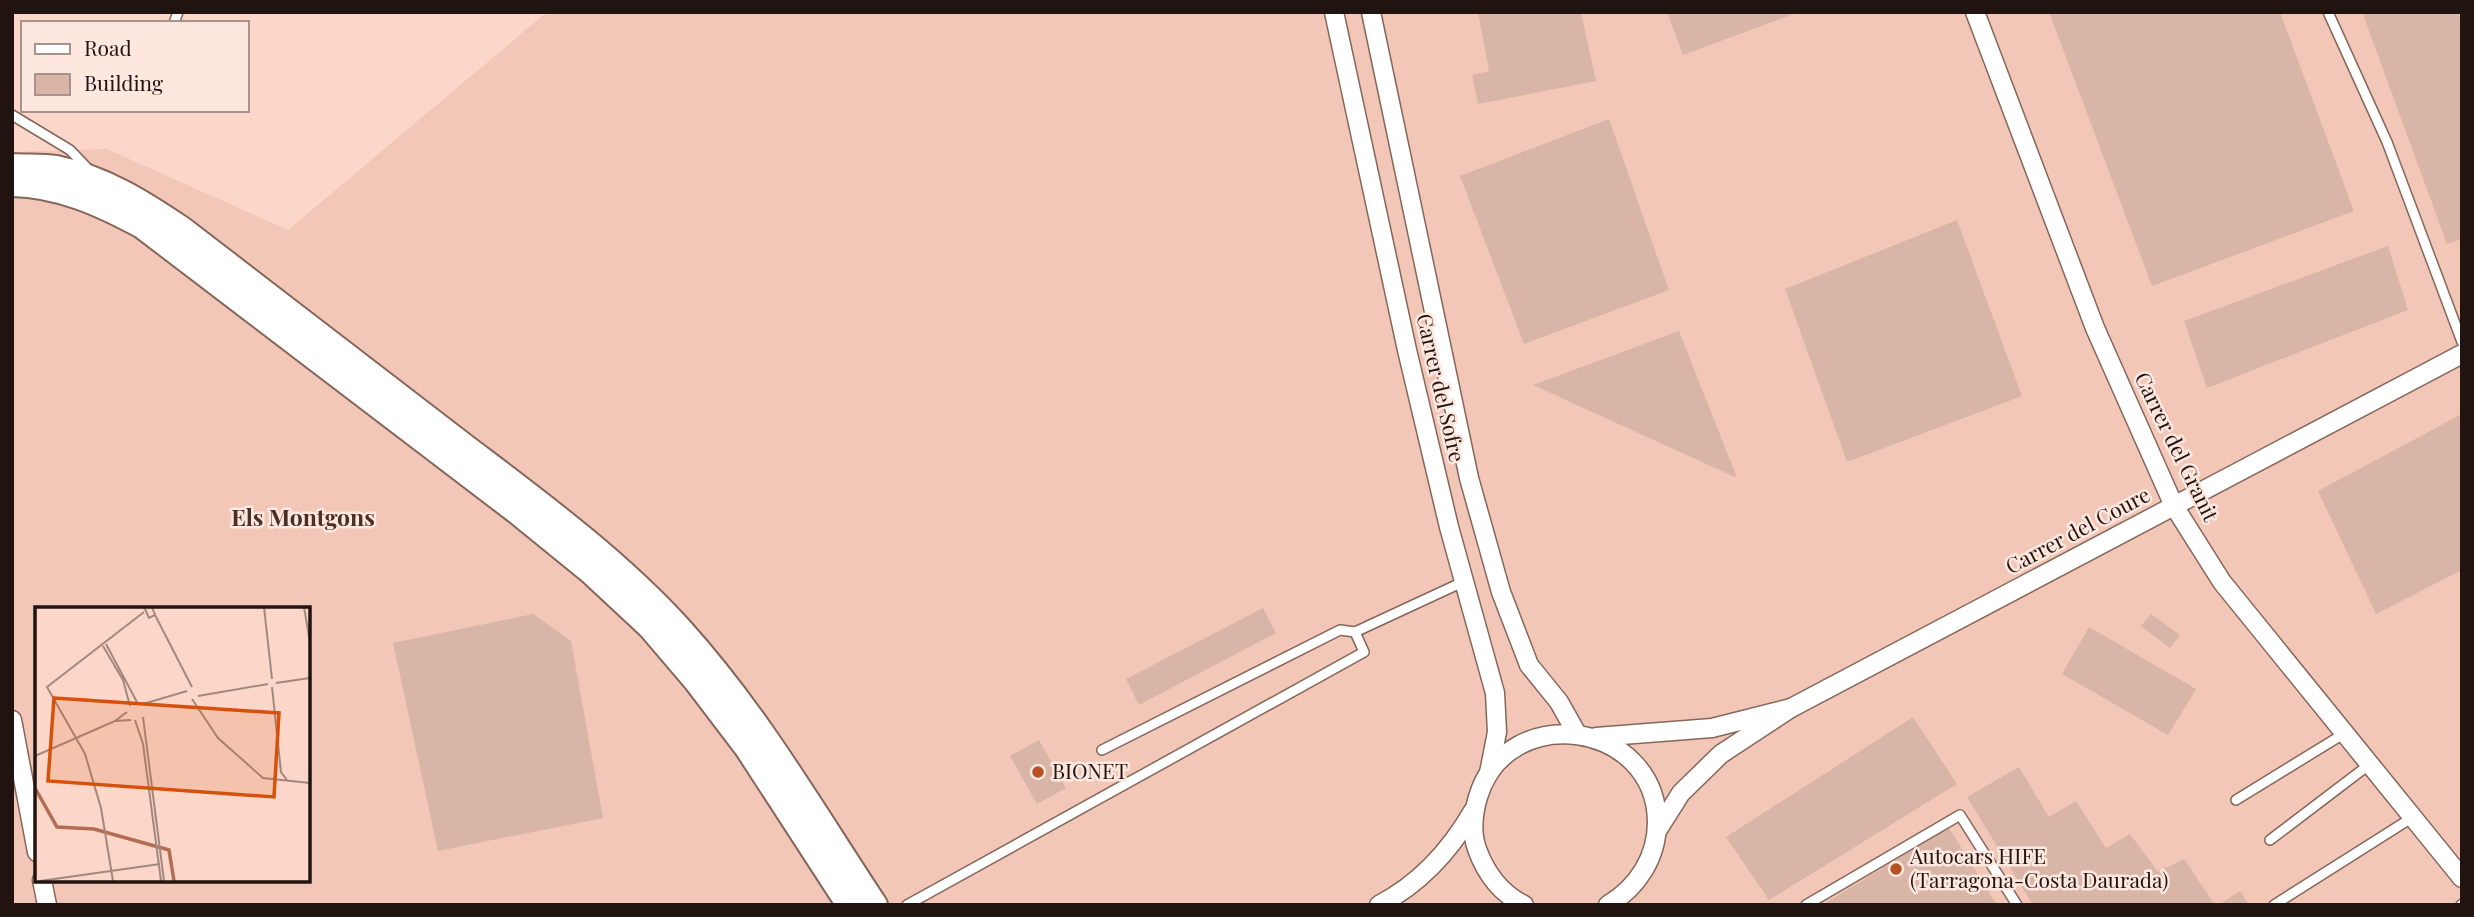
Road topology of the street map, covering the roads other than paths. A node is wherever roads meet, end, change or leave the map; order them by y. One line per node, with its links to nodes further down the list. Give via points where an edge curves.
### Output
1 (1334, 12): 12 (street, Carrer del Sofre, via 1407,350)
2 (1371, 12): 17 (street, Carrer del Sofre, via 1469,478 1497,579 1529,665)
3 (1975, 12): 11 (street, Carrer del Granit, via 2095,328)
4 (2328, 12): 9 (lane, via 2387,142)
5 (12, 115): 7 (lane, via 70,150)
6 (12, 166): 7 (main road, via 54,168)
7 (100, 180): 32 (main road, via 182,229 623,573 735,695)
8 (12, 184): 31 (main road, via 68,192 142,226 591,572 650,627 696,681 747,748)
9 (2462, 342)
10 (2462, 355): 11 (street, Carrer del Coure)
11 (2174, 506): 14 (street, Carrer del Coure); 16 (street, Carrer del Granit, via 2222,582)
12 (1465, 581): 13 (lane); 20 (street, Carrer del Sofre, via 1495,693 1497,732)
13 (1355, 632): 18 (lane, via 1340,629); 33 (lane, via 1364,652)
14 (1791, 708): 17 (street, Carrer del Coure, via 1712,728); 24 (street, Carrer del Coure, via 1721,754 1681,793)
15 (12, 720): 26 (street)
16 (2345, 733): 19 (street, Carrer del Granit); 21 (lane)
17 (1584, 736): 20 (street, Carrer del Coure, via 1550,734 1529,740 1502,757); 24 (street, via 1619,750 1643,776 1652,795)
18 (1102, 750)
19 (2370, 764): 23 (street, Carrer del Granit); 25 (lane)
20 (1489, 773): 22 (street)
21 (2236, 800)
22 (1475, 808): 34 (street, via 1457,838 1425,874); 35 (street, via 1475,843 1482,863 1501,890)
23 (2413, 817): 27 (street, Carrer del Granit); 40 (lane)
24 (1657, 831): 29 (street, via 1648,862)
25 (2270, 840)
26 (35, 841)
27 (2462, 878)
28 (42, 882): 30 (street)
29 (1635, 882): 36 (street); 37 (street)
30 (47, 905)
31 (849, 905)
32 (875, 905)
33 (907, 905)
34 (1379, 905)
35 (1524, 905)
36 (1608, 905)
37 (1637, 905)
38 (1806, 905): 39 (lane, via 1961,815)
39 (2017, 905)
40 (2274, 905)

